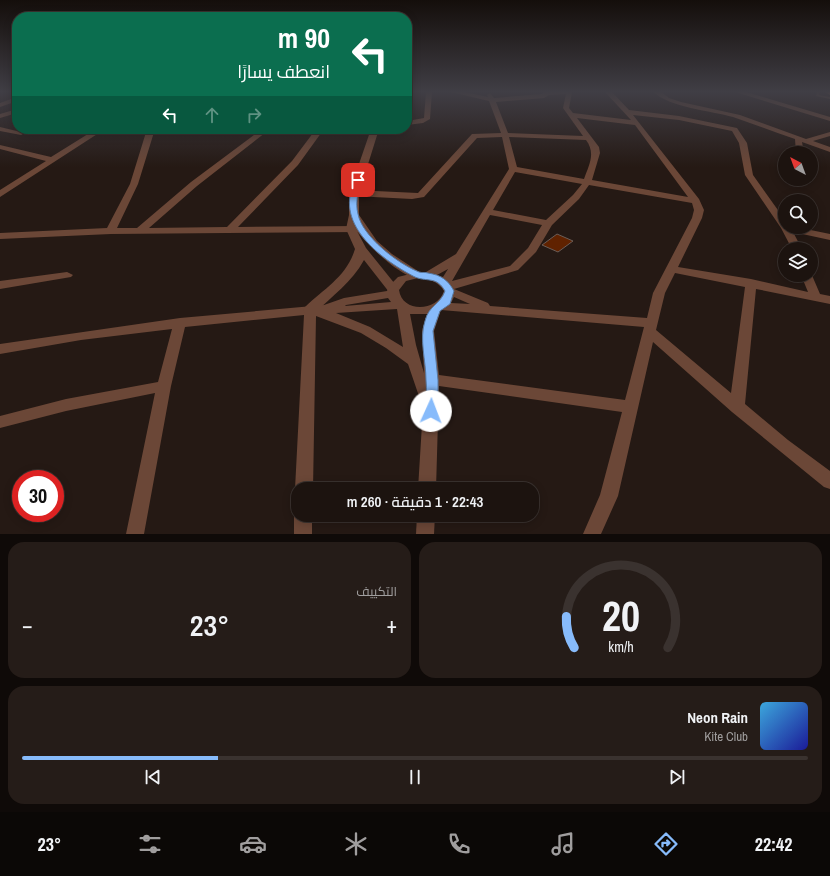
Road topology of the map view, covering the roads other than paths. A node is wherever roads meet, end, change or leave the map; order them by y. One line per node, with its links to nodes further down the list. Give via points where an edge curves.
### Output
1 (426, 117): 8 (street, via 426,120)
2 (498, 117): 18 (street)
3 (573, 117): 19 (street)
4 (587, 117): 9 (street)
5 (632, 117): 9 (street)
6 (670, 117): 32 (street, via 735,129 741,138 749,176)
7 (740, 117): 20 (street)
8 (412, 122)
9 (637, 123): 30 (street)
10 (0, 129): 11 (street)
11 (12, 131)
12 (93, 134): 25 (street)
13 (149, 134): 36 (street, via 134,184)
14 (259, 134): 35 (street, via 194,184)
15 (316, 134): 37 (street, via 295,162)
16 (373, 134): 28 (street)
17 (830, 134): 21 (street)
18 (505, 135): 19 (street); 26 (street); 28 (street, via 474,137 419,196)
19 (589, 138): 27 (street, via 596,153)
20 (798, 138): 21 (street); 22 (street)
21 (806, 141): 24 (street)
22 (799, 146)
23 (0, 147): 25 (street)
24 (830, 150)
25 (52, 160): 29 (street)
26 (514, 169): 27 (street); 31 (street)
27 (588, 181): 30 (street); 33 (street, via 576,197)
28 (354, 193): 34 (street)
29 (0, 194)
30 (696, 201): 43 (street, via 699,210 697,218)
31 (489, 212): 33 (street); 42 (street)
32 (778, 217)
33 (548, 223): 49 (street, via 532,250 514,268)
34 (356, 229): 37 (street); 41 (street); 45 (street, via 374,247)
35 (140, 230): 36 (street); 37 (street)
36 (111, 231): 39 (street)
37 (229, 231)
38 (815, 234): 40 (street)
39 (0, 236)
40 (830, 237)
41 (361, 249): 51 (street); 55 (street, via 348,277)
42 (459, 257): 45 (street); 49 (street)
43 (672, 270): 47 (street); 57 (street, via 659,293)
44 (68, 275): 48 (street)
45 (423, 275): 49 (street); 51 (street, via 402,279)
46 (810, 282): 50 (street)
47 (751, 283): 50 (street); 63 (street)
48 (0, 285)
49 (447, 287): 53 (street, via 446,302); 54 (street)
50 (815, 296): 52 (street)
51 (397, 298): 53 (street, via 419,311); 55 (street, via 340,310); 59 (street)
52 (830, 300)
53 (439, 307): 54 (street); 60 (street, via 430,320 428,331)
54 (488, 308): 57 (street)
55 (310, 310): 56 (street); 59 (street, via 365,330); 67 (street)
56 (180, 322): 58 (street, via 62,337); 61 (street)
57 (650, 328): 62 (street); 63 (street)
58 (0, 349)
59 (415, 362): 64 (street)
60 (432, 380): 62 (street); 64 (street)
61 (164, 386): 65 (street, via 66,405); 71 (street)
62 (632, 407): 74 (street, via 609,496)
63 (737, 408): 66 (street)
64 (431, 411): 68 (street)
65 (0, 422)
66 (830, 481)
67 (304, 482)
68 (427, 482)
69 (303, 522): 72 (street)
70 (426, 522): 73 (street)
71 (135, 534)
72 (303, 534)
73 (425, 534)
74 (592, 534)

